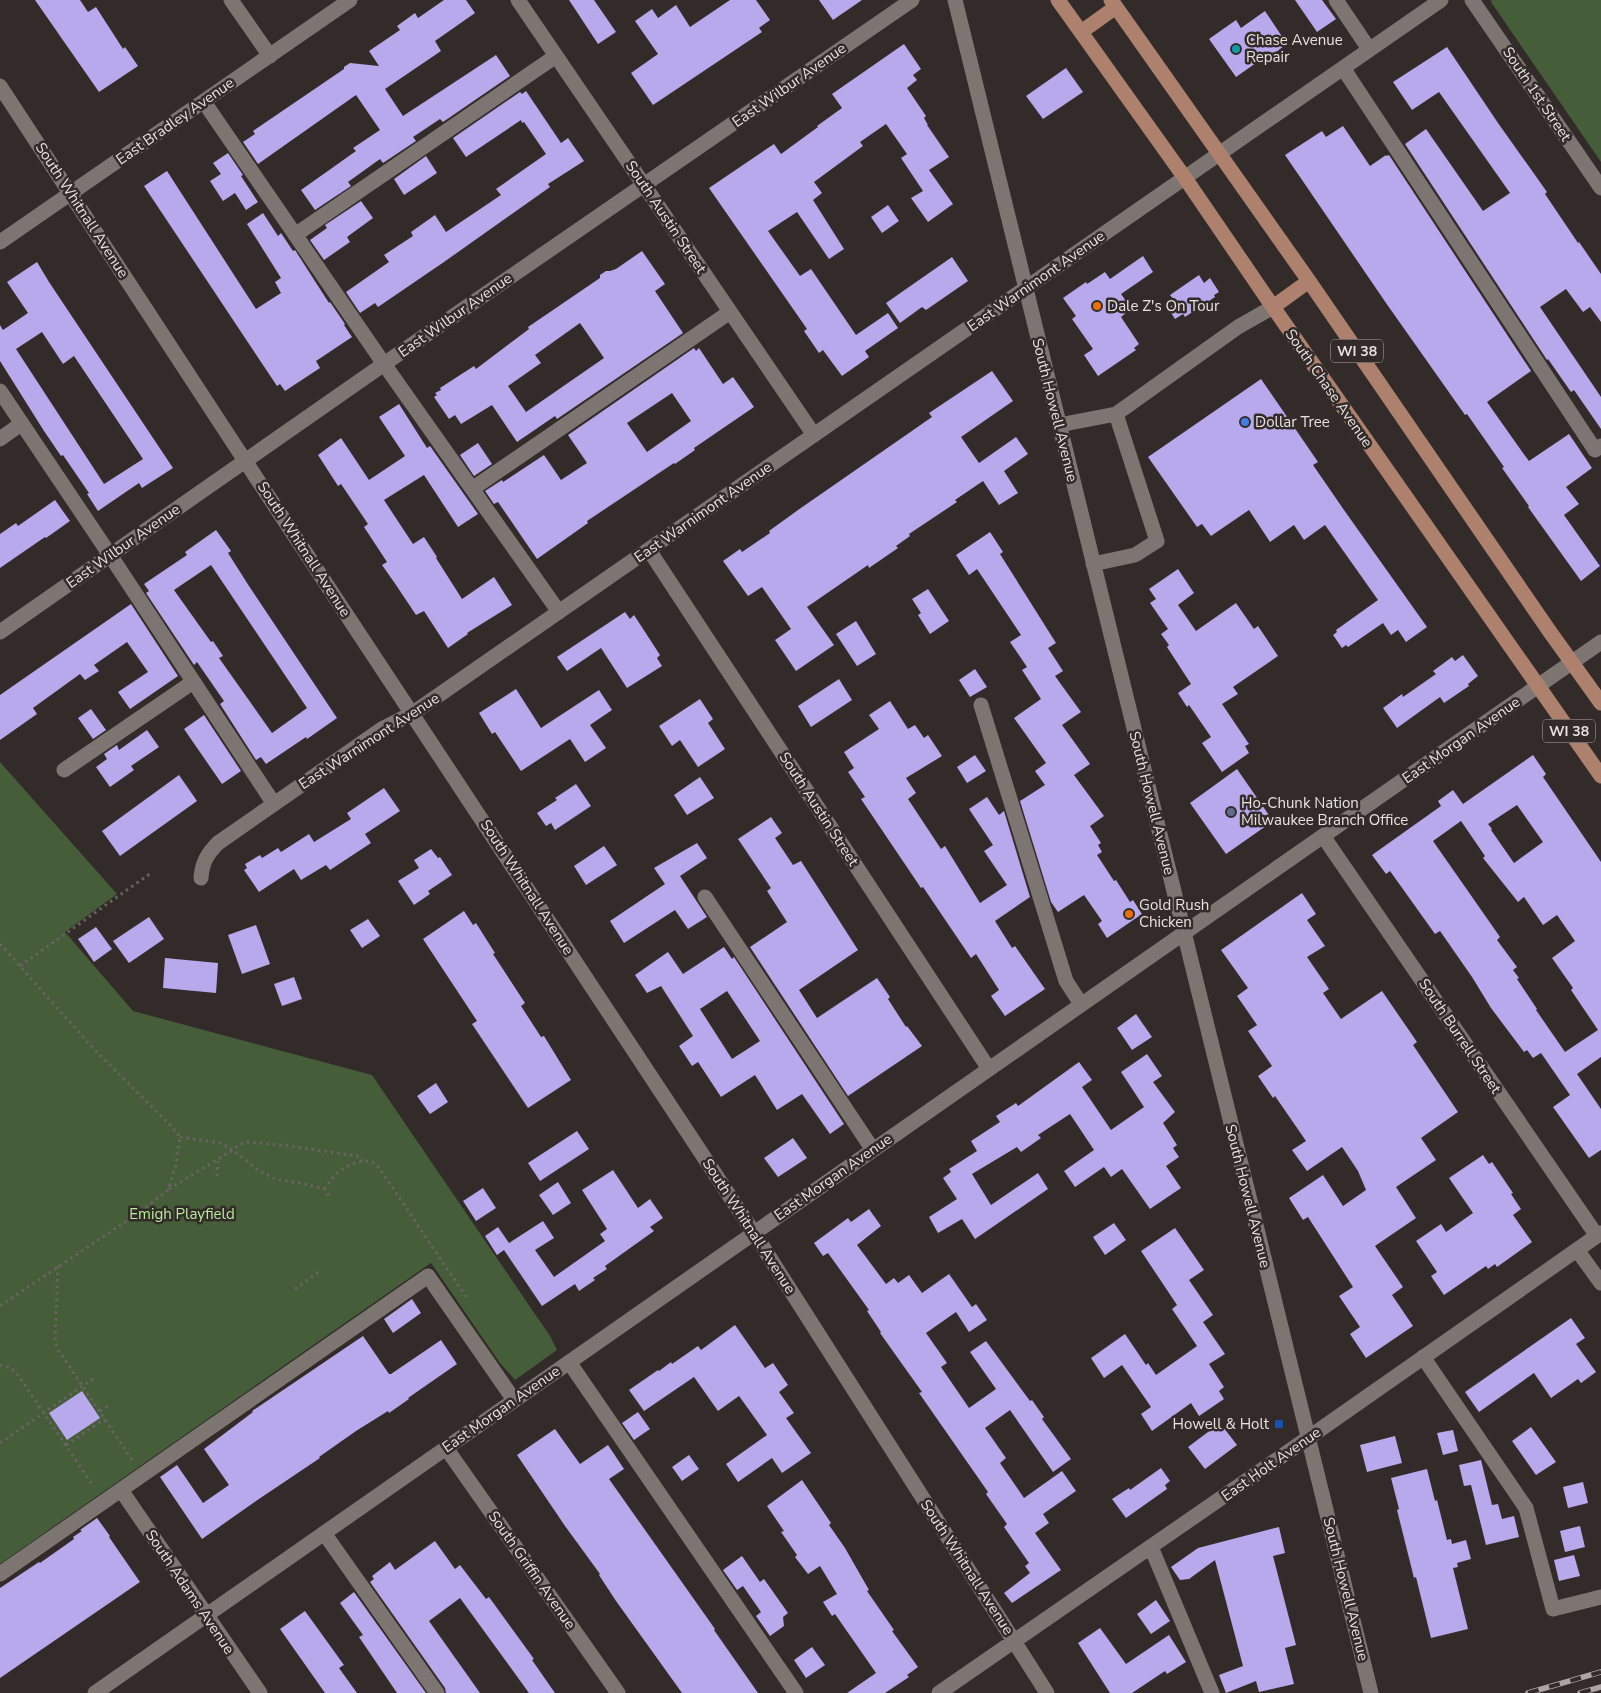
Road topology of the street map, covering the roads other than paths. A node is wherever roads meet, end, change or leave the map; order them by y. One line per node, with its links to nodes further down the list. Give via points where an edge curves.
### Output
1 (231, 0): 13 (street)
2 (350, 0): 13 (street, East Bradley Avenue)
3 (518, 0): 14 (street, South Austin Street)
4 (912, 0): 20 (street, East Wilbur Avenue)
5 (955, 0): 26 (street, South Howell Avenue)
6 (1058, 0): 11 (main road, South Chase Avenue / WI 38)
7 (1336, 0): 12 (street)
8 (1441, 0): 12 (street, East Warnimont Avenue)
9 (1472, 0): 21 (street, South 1st Street)
10 (1113, 4): 11 (main road); 18 (main road, WI 38)
11 (1081, 32): 19 (main road, South Chase Avenue / WI 38)
12 (1370, 49): 15 (street, East Warnimont Avenue)
13 (270, 56): 17 (street, East Bradley Avenue)
14 (556, 56): 20 (street, South Austin Street); 23 (street)
15 (1343, 68): 18 (street, East Warnimont Avenue); 36 (street, via 1595,450)
16 (0, 86): 22 (street, South Whitnall Avenue)
17 (204, 102): 22 (street, East Bradley Avenue); 23 (street)
18 (1219, 154): 19 (street, East Warnimont Avenue); 25 (main road, WI 38)
19 (1185, 178): 26 (street, East Warnimont Avenue); 27 (main road, South Chase Avenue / WI 38)
20 (645, 184): 28 (street, South Austin Street); 29 (street, East Wilbur Avenue)
21 (1601, 188)
22 (71, 193): 24 (street, East Bradley Avenue); 37 (street, South Whitnall Avenue)
23 (295, 235): 29 (street)
24 (0, 242)
25 (1309, 281): 27 (main road); 45 (main road, WI 38)
26 (1026, 289): 33 (street, South Howell Avenue); 34 (street, East Warnimont Avenue)
27 (1273, 307): 31 (street); 47 (main road, South Chase Avenue / WI 38)
28 (730, 312): 34 (street, South Austin Street); 38 (street)
29 (384, 364): 37 (street, East Wilbur Avenue); 38 (street)
30 (0, 391): 32 (street)
31 (1116, 414): 33 (street); 41 (street, via 1157,541 1135,556)
32 (22, 424): 35 (street); 40 (street)
33 (1059, 425): 41 (street, South Howell Avenue)
34 (814, 435): 39 (street, East Warnimont Avenue)
35 (0, 439)
36 (1601, 446)
37 (245, 461): 40 (street, East Wilbur Avenue); 50 (street, South Whitnall Avenue)
38 (472, 489): 42 (street)
39 (649, 550): 42 (street, East Warnimont Avenue); 59 (street, South Austin Street)
40 (110, 555): 43 (street, East Wilbur Avenue); 46 (street)
41 (1093, 564): 57 (street, South Howell Avenue)
42 (559, 612): 50 (street, East Warnimont Avenue)
43 (0, 632)
44 (1601, 642): 45 (street, East Morgan Avenue)
45 (1572, 662): 47 (street, East Morgan Avenue); 48 (main road, WI 38)
46 (193, 682): 51 (street); 53 (street)
47 (1537, 686): 52 (main road, South Chase Avenue / WI 38); 54 (street, East Morgan Avenue)
48 (1601, 703)
49 (981, 705): 58 (street, via 1066,981)
50 (413, 713): 53 (street, East Warnimont Avenue, via 382,729); 61 (street, South Whitnall Avenue)
51 (64, 770)
52 (1601, 776)
53 (274, 804): 55 (street, East Warnimont Avenue, via 209,852)
54 (1323, 836): 57 (street, East Morgan Avenue); 62 (street, South Burrell Street)
55 (201, 878)
56 (705, 897): 60 (street)
57 (1184, 933): 58 (street, East Morgan Avenue); 68 (street, South Howell Avenue)
58 (1081, 1004): 59 (street, East Morgan Avenue)
59 (989, 1069): 60 (street, East Morgan Avenue)
60 (873, 1150): 61 (street, East Morgan Avenue)
61 (754, 1233): 66 (street, East Morgan Avenue); 76 (street, South Whitnall Avenue)
62 (1599, 1234): 63 (street, East Holt Avenue)
63 (1577, 1250): 64 (street); 65 (street, East Holt Avenue)
64 (1601, 1283)
65 (1424, 1357): 68 (street, East Holt Avenue); 74 (street, via 1526,1508 1553,1609)
66 (569, 1362): 67 (street, East Morgan Avenue); 82 (street)
67 (514, 1400): 69 (street, East Morgan Avenue); 70 (street, via 428,1276)
68 (1308, 1438): 72 (street, East Holt Avenue); 77 (street, South Howell Avenue)
69 (446, 1448): 71 (street, East Morgan Avenue); 81 (street, South Griffin Avenue)
70 (121, 1490): 73 (street); 75 (street, South Adams Avenue)
71 (324, 1533): 75 (street, East Morgan Avenue); 80 (street)
72 (1151, 1547): 76 (street, East Holt Avenue); 85 (street)
73 (0, 1574)
74 (1601, 1597)
75 (206, 1615): 78 (street, East Morgan Avenue); 79 (street, South Adams Avenue)
76 (1014, 1641): 83 (street, East Holt Avenue); 84 (street, South Whitnall Avenue)
77 (1371, 1692)
78 (95, 1693)
79 (260, 1693)
80 (437, 1693)
81 (618, 1693)
82 (796, 1693)
83 (939, 1693)
84 (1047, 1693)
85 (1212, 1693)

